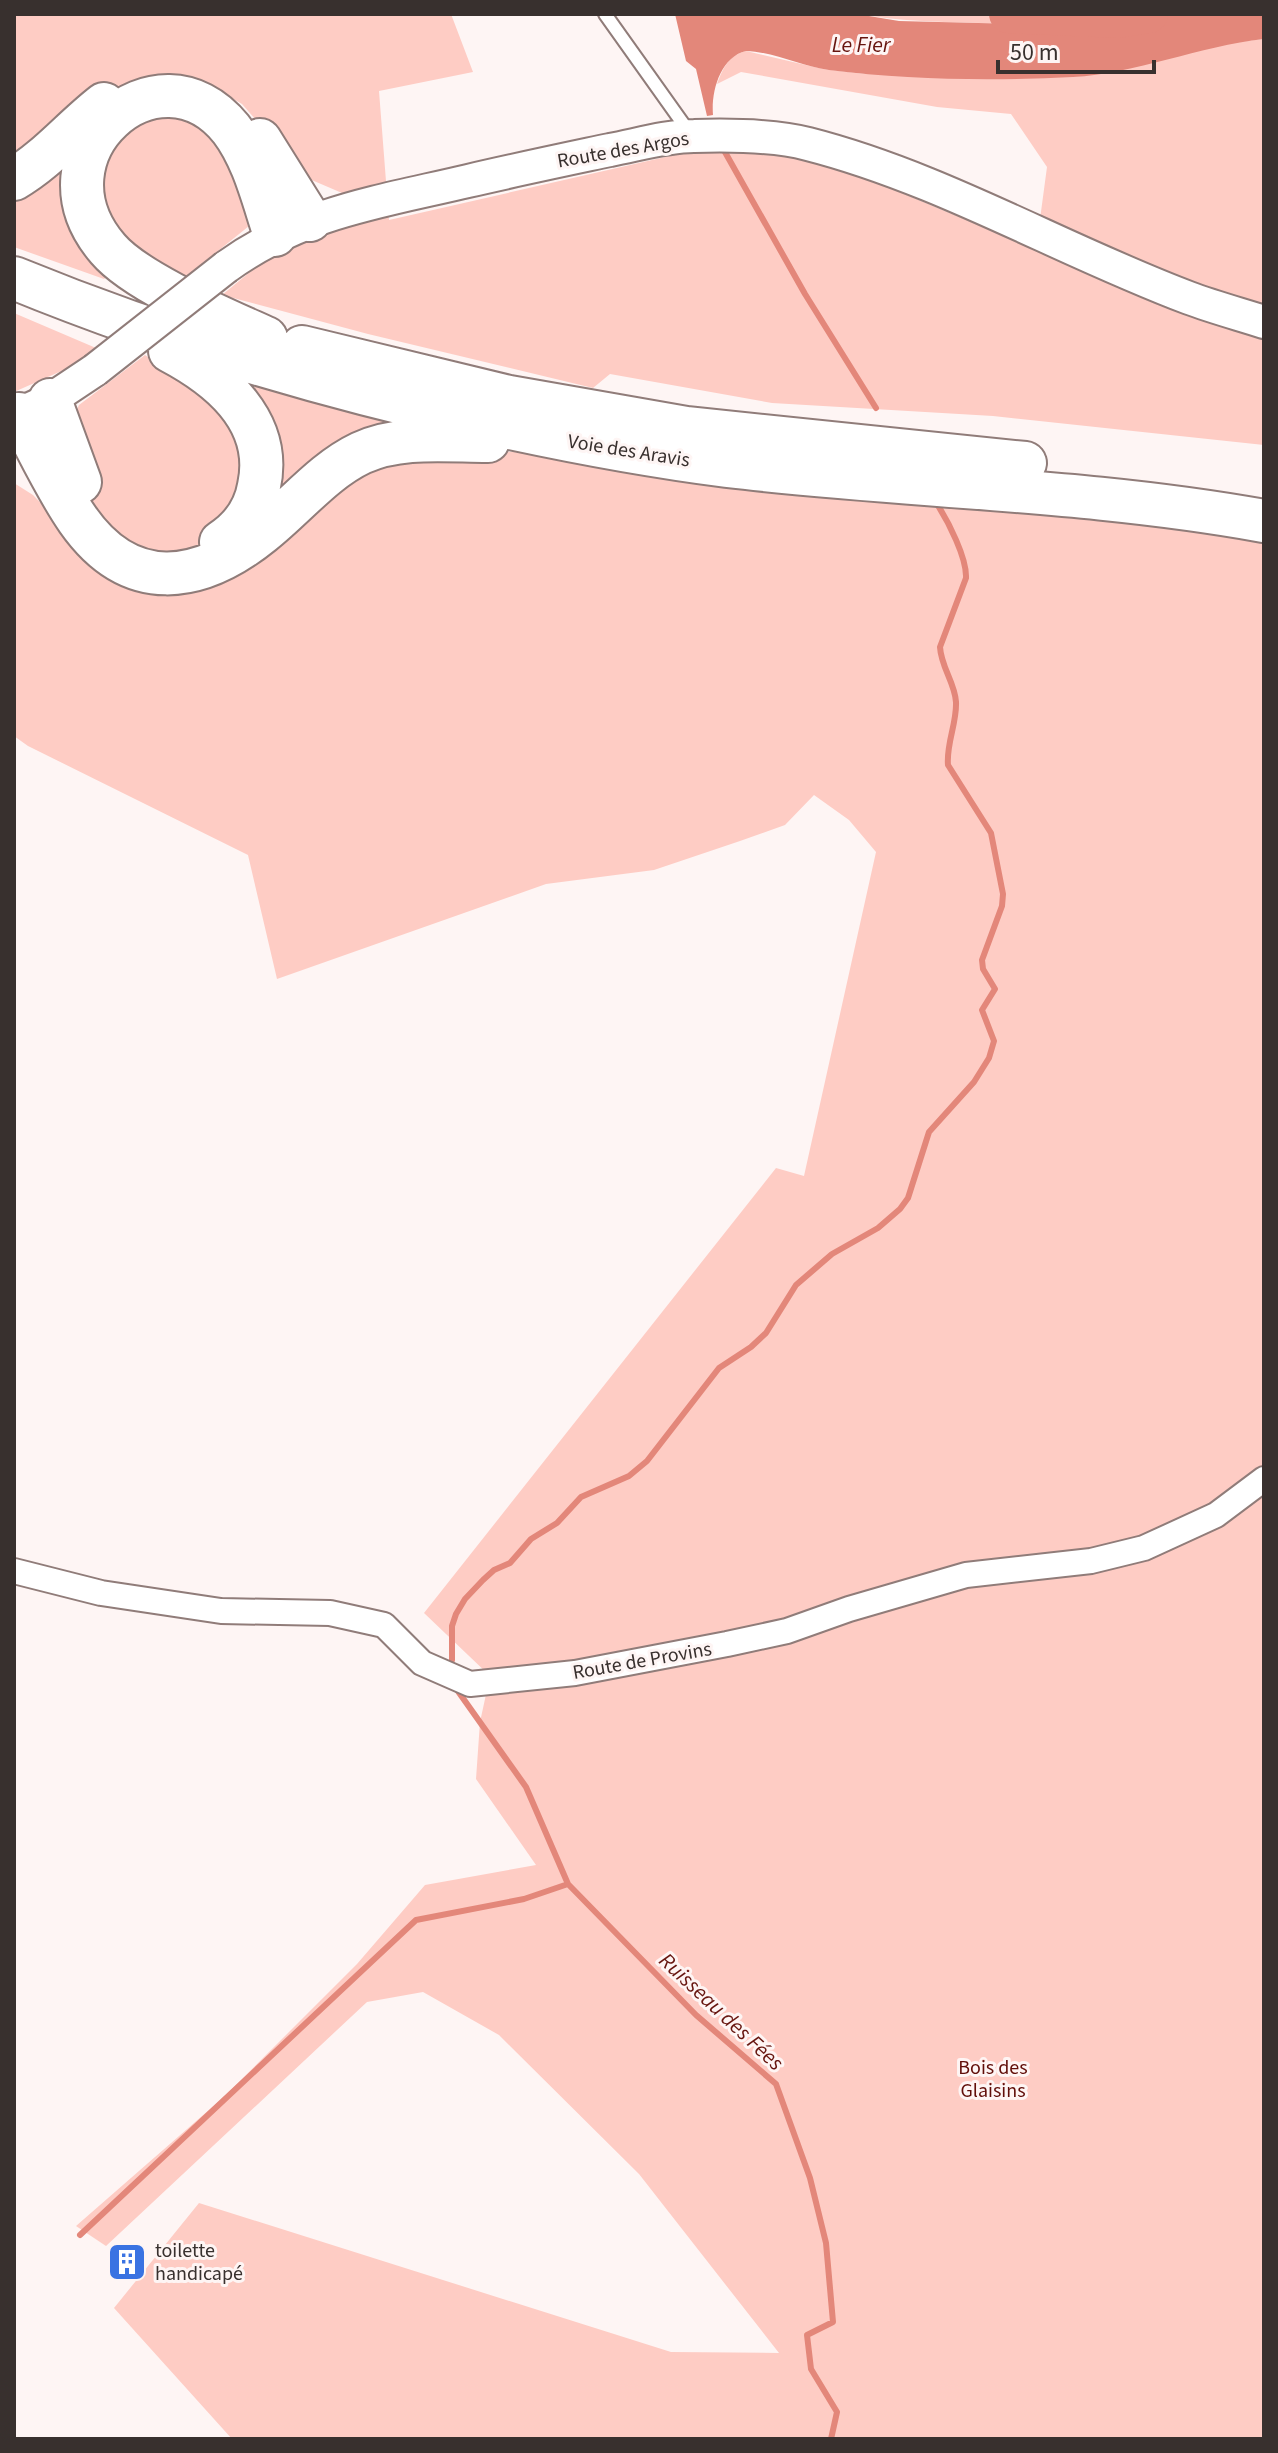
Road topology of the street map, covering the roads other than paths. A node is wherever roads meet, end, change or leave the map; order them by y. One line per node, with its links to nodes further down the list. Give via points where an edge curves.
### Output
1 (605, 14): 2 (lane)
2 (691, 136): 4 (street, Route des Argos, via 510,171); 8 (street, Route des Argos, via 805,143 876,165 1189,298)
3 (14, 179): 4 (highway, via 120,93 153,82 179,83 218,98 250,124)
4 (293, 228): 9 (highway, via 258,182 224,121 205,107 175,98 144,100 117,114 92,142 83,167 83,198 108,249 152,280); 10 (street, Route des Argos, bridge, via 226,267 95,370)
5 (14, 254): 9 (highway, Voie des Aravis)
6 (14, 278): 7 (highway, Voie des Aravis)
7 (87, 307): 10 (highway, via 200,369 241,406 262,452 260,485 247,517 231,536 195,553 158,555 131,546 92,510); 11 (highway, Voie des Aravis, via 290,374)
8 (1264, 322)
9 (266, 338): 12 (highway, Voie des Aravis, via 509,397 686,428 1208,481)
10 (28, 409): 11 (highway, via 60,491 88,533 124,561 167,574 188,573 225,559 330,473 375,448 426,441)
11 (572, 442): 13 (highway, Voie des Aravis, via 725,465 1107,499)
12 (1264, 492)
13 (1264, 521)
14 (1264, 1479): 15 (street, Route de Provins, via 1216,1515 1144,1548 1091,1561 966,1575 787,1631 727,1644 575,1673 470,1684 422,1663 384,1625 330,1613 221,1611 101,1593)
15 (14, 1571)

